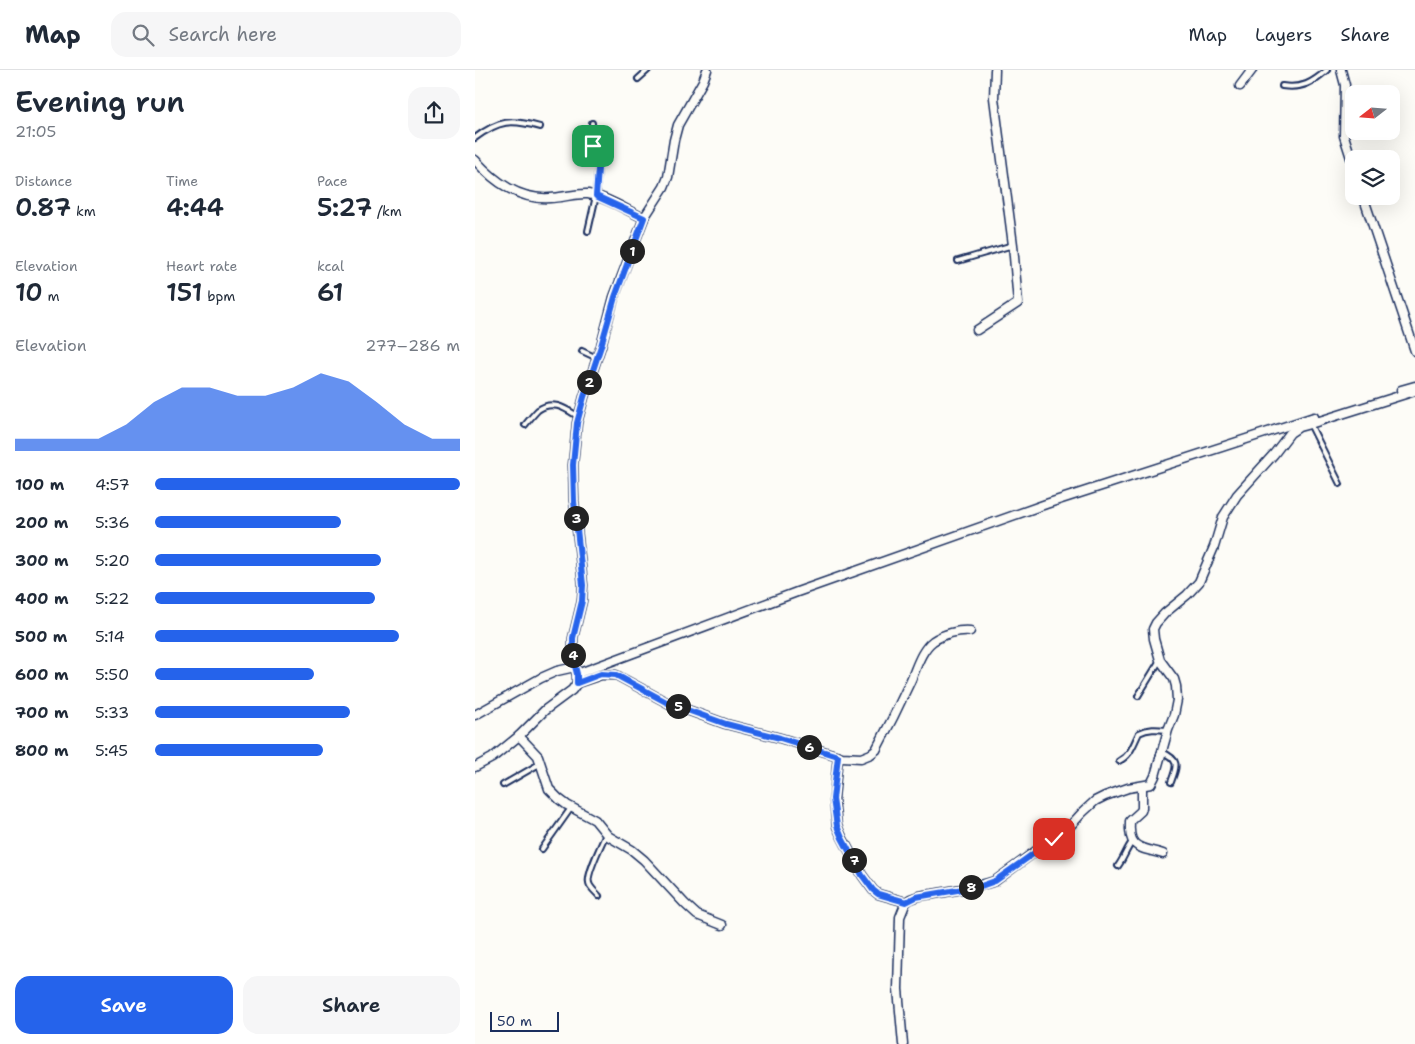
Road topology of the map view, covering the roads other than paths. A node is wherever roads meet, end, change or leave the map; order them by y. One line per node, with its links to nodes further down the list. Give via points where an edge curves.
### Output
1 (648, 70): 7 (lane)
2 (707, 70): 17 (street, via 678,125 664,187)
3 (995, 70): 19 (street, via 994,98)
4 (1252, 70): 8 (street)
5 (1327, 70): 9 (lane, via 1304,85)
6 (1341, 70): 13 (street, via 1345,85 1345,136)
7 (638, 79)
8 (1240, 86)
9 (1282, 86)
10 (592, 123): 15 (lane, via 598,169)
11 (540, 127): 12 (lane, via 523,122 504,122)
12 (475, 138)
13 (1349, 150)
14 (475, 160): 15 (street, via 503,186 525,197)
15 (596, 196): 17 (street); 18 (lane)
16 (1366, 205): 23 (street)
17 (644, 218): 24 (street)
18 (588, 231)
19 (1013, 245): 20 (lane); 21 (street, via 1018,303)
20 (957, 261)
21 (977, 330)
22 (582, 351): 24 (lane)
23 (1415, 351)
24 (597, 358): 27 (street)
25 (1415, 386): 33 (street, via 1046,504 797,592)
26 (1415, 391): 28 (street)
27 (579, 417): 29 (lane, via 553,405 538,410); 33 (street, via 573,465 583,585 573,638)
28 (1310, 424): 30 (lane); 32 (street, via 1290,433 1237,495 1223,517 1199,582 1165,613 1153,629)
29 (525, 425)
30 (1340, 484)
31 (970, 631): 39 (street, via 952,633 929,645 876,750 861,758)
32 (1160, 660): 34 (lane); 36 (street, via 1176,686 1177,700)
33 (577, 675): 35 (street, via 557,672 541,678); 37 (street, via 572,690 545,710); 39 (street, via 616,675 676,706)
34 (1138, 696)
35 (475, 715)
36 (1168, 730): 38 (street); 40 (lane, via 1153,729 1139,733 1133,749)
37 (519, 736): 41 (street); 42 (street)
38 (1162, 752): 43 (lane, via 1176,762); 45 (street, via 1151,784)
39 (838, 756): 53 (street, via 833,799 842,838 873,890)
40 (1119, 761)
41 (541, 763): 44 (lane); 46 (street, via 549,789)
42 (475, 767)
43 (1171, 782)
44 (503, 785)
45 (1142, 786): 48 (street, via 1141,812 1130,821); 53 (street, via 1095,801 1070,826 995,881 916,897)
46 (571, 808): 47 (street, via 595,820); 49 (lane)
47 (606, 834): 52 (lane, via 589,880); 54 (street, via 644,860 697,915)
48 (1132, 842): 50 (street); 51 (lane)
49 (542, 849)
50 (1163, 854)
51 (1118, 866)
52 (599, 896)
53 (906, 902): 55 (street, via 900,917 898,989)
54 (722, 925)
55 (903, 1044)

